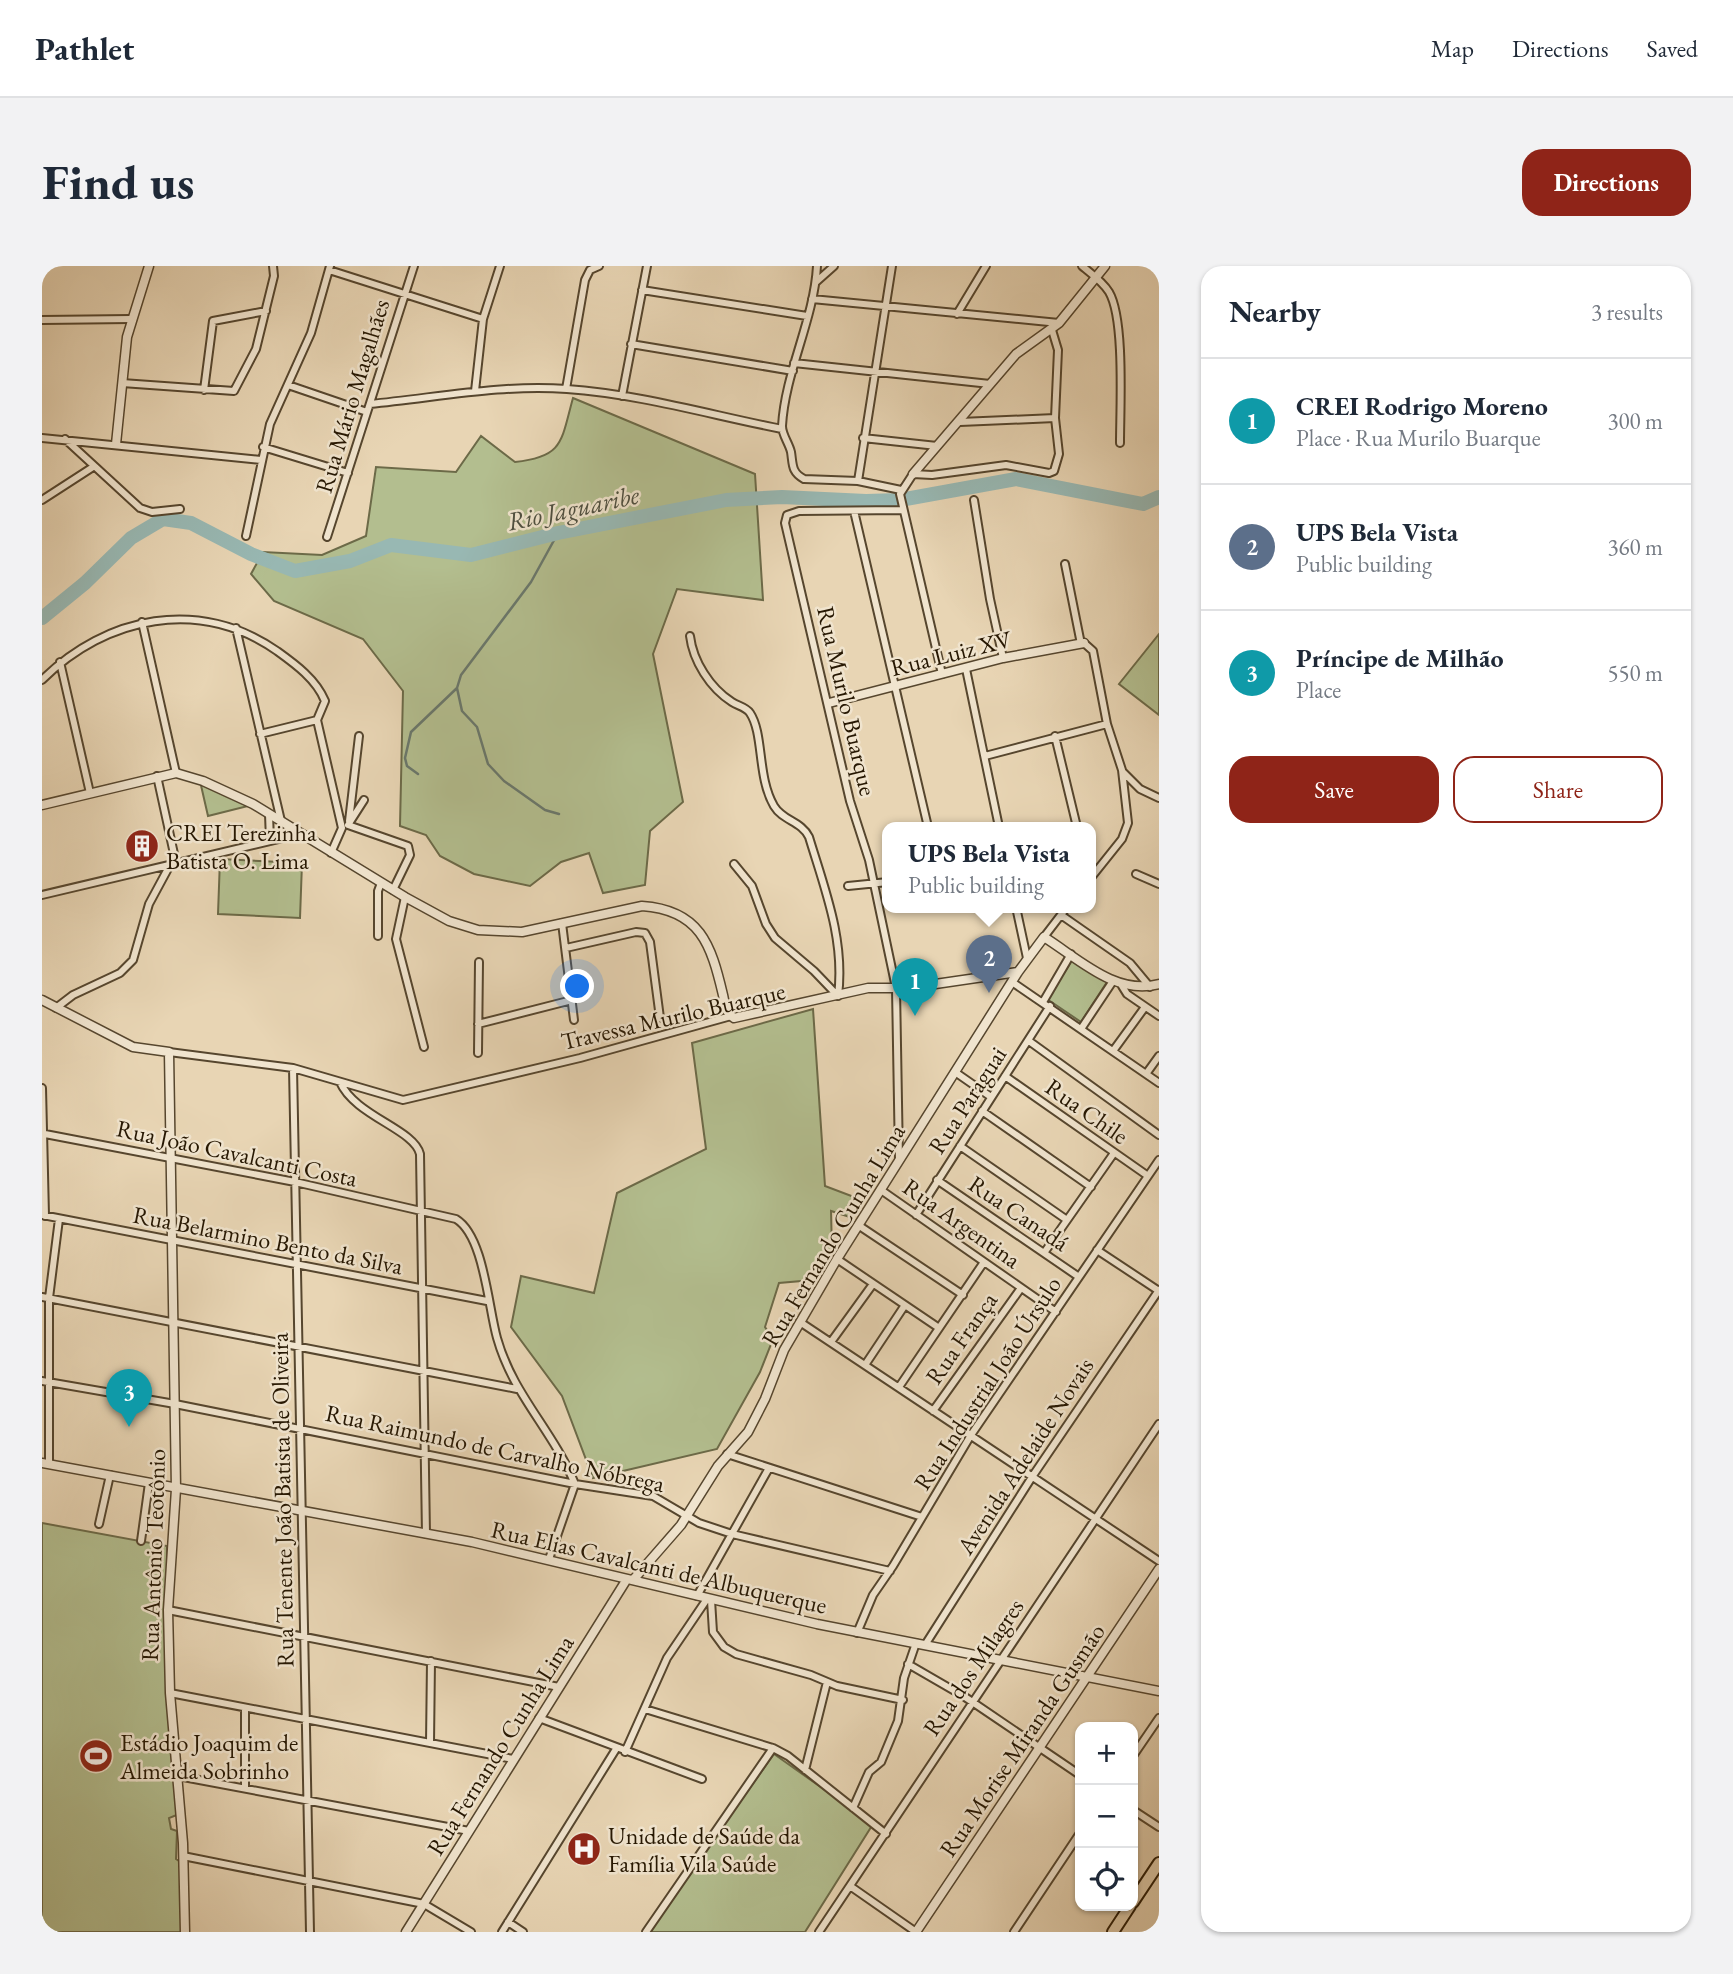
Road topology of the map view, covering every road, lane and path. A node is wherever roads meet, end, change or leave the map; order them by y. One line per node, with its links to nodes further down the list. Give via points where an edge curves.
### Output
1 (149, 266): 23 (street)
2 (273, 266): 20 (street)
3 (414, 266): 17 (street, Rua Mário Magalhães)
4 (500, 266): 24 (street)
5 (599, 266): 33 (street, via 590,270 585,280)
6 (647, 266): 16 (street)
7 (817, 266): 15 (street)
8 (834, 266): 15 (street)
9 (891, 266): 19 (street)
10 (986, 266): 21 (street)
11 (1082, 266): 14 (street)
12 (1105, 266): 14 (street)
13 (330, 268): 17 (street); 32 (street, via 311,333)
14 (1096, 277): 26 (street); 45 (street, via 1110,294 1117,324)
15 (816, 282): 18 (street)
16 (642, 290): 22 (street); 27 (street)
17 (404, 296): 24 (street); 37 (street, Rua Mário Magalhães)
18 (812, 299): 19 (street); 22 (street)
19 (887, 306): 21 (street); 29 (street)
20 (266, 311): 34 (street, via 237,388); 34 (street, via 213,321)
21 (957, 314): 26 (street)
22 (807, 316): 28 (street)
23 (131, 319): 25 (street); 30 (street)
24 (484, 319): 35 (street)
25 (42, 320)
26 (1055, 327): 31 (street, via 1016,354); 39 (street)
27 (631, 344): 28 (street); 36 (street)
28 (794, 367): 29 (street); 41 (street)
29 (873, 372): 31 (street); 43 (street)
30 (122, 383): 34 (street); 46 (street)
31 (990, 384): 40 (street)
32 (288, 385): 38 (street); 48 (street)
33 (566, 389): 35 (street); 36 (street)
34 (204, 390)
35 (475, 391): 37 (street)
36 (622, 396): 41 (street)
37 (370, 404): 38 (street, Rua Mário Magalhães)
38 (367, 412): 51 (street, Rua Mário Magalhães)
39 (1055, 418): 40 (street); 52 (street, via 1059,454 1051,472 1006,465)
40 (960, 422): 47 (street)
41 (782, 429): 53 (street, via 798,476 814,481)
42 (42, 438): 44 (street)
43 (863, 438): 47 (street); 53 (street)
44 (65, 439): 46 (street); 50 (street)
45 (1120, 443)
46 (116, 444): 49 (street)
47 (937, 446): 52 (street)
48 (263, 447): 49 (street); 51 (street)
49 (261, 460): 60 (street)
50 (93, 467): 55 (street); 58 (street, via 144,511)
51 (348, 473): 61 (street, Rua Mário Magalhães)
52 (913, 474): 54 (street)
53 (858, 481): 54 (street)
54 (901, 492): 57 (street)
55 (44, 498)
56 (974, 500): 67 (street)
57 (901, 508): 59 (street); 70 (street)
58 (180, 509)
59 (854, 511): 72 (street); 73 (street, Rua Murilo Buarque, via 799,511 787,515 785,523)
60 (246, 536)
61 (327, 537)
62 (1065, 564): 66 (street)
63 (142, 622): 64 (street, via 196,619); 68 (street, via 91,641); 81 (street)
64 (236, 628): 74 (street, via 286,657 315,684 325,701); 76 (street)
65 (690, 636): 123 (street, via 703,672 731,702 748,710 757,727 762,778 774,806 783,817 804,827 809,836 840,943)
66 (1082, 643): 67 (street, Rua Luiz XV); 75 (street, via 1093,652)
67 (1003, 658): 69 (street, Rua Luiz XV)
68 (60, 662): 71 (street); 83 (street)
69 (967, 669): 70 (street, Rua Luiz XV); 79 (street)
70 (942, 674): 72 (street, Rua Luiz XV)
71 (42, 680)
72 (895, 687): 73 (street, Rua Luiz XV); 89 (street)
73 (829, 702): 100 (street, Rua Murilo Buarque, via 850,801)
74 (317, 720): 76 (street); 92 (street)
75 (1107, 723): 78 (street); 80 (street)
76 (260, 734): 88 (street)
77 (359, 736): 92 (street)
78 (1055, 736): 79 (street); 91 (street)
79 (985, 756): 90 (street)
80 (1122, 770): 84 (street, via 1140,789); 98 (street, via 1128,816 1125,835)
81 (176, 773): 82 (street); 87 (street, via 223,789)
82 (157, 776): 83 (street); 96 (street)
83 (90, 793): 86 (street)
84 (1159, 798)
85 (364, 800): 92 (street)
86 (42, 805)
87 (269, 814): 88 (street); 94 (street)
88 (281, 821): 93 (street)
89 (927, 822)
90 (998, 822)
91 (1076, 822)
92 (345, 827): 95 (street); 105 (street, via 408,846 410,855)
93 (300, 834): 94 (street); 95 (street)
94 (270, 841): 96 (street)
95 (331, 853): 102 (street)
96 (173, 864): 106 (street); 126 (street, via 149,904 134,960 120,973)
97 (734, 864): 123 (street, via 752,886 775,938)
98 (1096, 871)
99 (1136, 874): 103 (street)
100 (874, 882): 101 (street); 104 (street); 122 (street, Rua Murilo Buarque)
101 (882, 882)
102 (381, 883): 105 (street); 111 (street)
103 (1159, 884)
104 (848, 886)
105 (393, 890): 107 (street)
106 (42, 895)
107 (405, 897): 110 (street, via 449,921 478,930 522,932); 136 (street, via 396,939)
108 (1017, 913): 115 (street)
109 (1061, 915): 112 (street, Rua Fernando Cunha Lima); 120 (street)
110 (562, 923): 113 (street); 129 (street, via 642,906 677,913 702,934)
111 (378, 936)
112 (1044, 937): 114 (street); 115 (street, Rua Fernando Cunha Lima)
113 (565, 948): 124 (street); 131 (street, via 645,933)
114 (1071, 954): 118 (street); 125 (street)
115 (1027, 958): 117 (street, Rua Fernando Cunha Lima)
116 (479, 962): 133 (street)
117 (1018, 972): 119 (street, Rua Fernando Cunha Lima); 122 (street, Travessa Murilo Buarque)
118 (1113, 981): 121 (street); 134 (street)
119 (1012, 982): 125 (street); 142 (street, Rua Fernando Cunha Lima)
120 (1154, 985): 121 (street)
121 (1122, 986): 128 (street)
122 (896, 988): 123 (street, Travessa Murilo Buarque, via 868,988); 155 (street, Rua Murilo Buarque)
123 (838, 996): 129 (street, Travessa Murilo Buarque, via 748,1018)
124 (572, 1000): 132 (street); 133 (street)
125 (1043, 1002): 127 (street)
126 (47, 1005): 138 (street, via 133,1047)
127 (1050, 1006): 134 (street); 135 (street, Rua Paraguai)
128 (1145, 1007): 130 (street); 137 (street)
129 (731, 1016): 145 (street, Travessa Murilo Buarque, via 414,1099 390,1098)
130 (1159, 1016)
131 (660, 1018)
132 (575, 1020)
133 (478, 1024): 139 (street)
134 (1081, 1029): 137 (street)
135 (1028, 1041): 144 (street, Rua Paraguai); 151 (street)
136 (424, 1047)
137 (1114, 1051): 143 (street)
138 (169, 1052): 141 (street, Travessa Murilo Buarque); 154 (street, Rua Antônio Teotônio)
139 (478, 1053)
140 (1159, 1056): 143 (street)
141 (293, 1068): 145 (street, Travessa Murilo Buarque); 159 (street, Rua Tenente João Batista de Oliveira)
142 (955, 1072): 148 (street); 155 (street, Rua Fernando Cunha Lima)
143 (1146, 1074): 146 (street)
144 (1005, 1076): 148 (street, Rua Paraguai); 153 (street, Rua Chile)
145 (340, 1082): 162 (street, via 356,1105 416,1145)
146 (1159, 1083)
147 (42, 1088): 150 (street)
148 (991, 1097): 149 (street, Rua Paraguai)
149 (982, 1111): 152 (street, Rua Paraguai); 160 (street)
150 (46, 1134): 154 (street, Rua João Cavalcanti Costa); 164 (street)
151 (1159, 1135)
152 (960, 1146): 158 (street, Rua Paraguai); 166 (street)
153 (1114, 1153): 157 (street, Rua Chile); 160 (street)
154 (171, 1158): 159 (street, Rua João Cavalcanti Costa); 168 (street, Rua Antônio Teotônio)
155 (899, 1159): 161 (street, Rua Fernando Cunha Lima)
156 (1159, 1160): 157 (street, Rua Industrial João Úrsulo)
157 (1147, 1176): 169 (street, Rua Industrial João Úrsulo)
158 (937, 1180): 163 (street, Rua Paraguai); 170 (street, Rua Canadá)
159 (295, 1182): 162 (street, Rua João Cavalcanti Costa); 175 (street, Rua Tenente João Batista de Oliveira)
160 (1091, 1187): 166 (street)
161 (881, 1190): 163 (street, Rua Argentina); 167 (street, Rua Fernando Cunha Lima)
162 (421, 1212): 179 (street); 183 (street, Rua João Cavalcanti Costa, via 456,1219 469,1230)
163 (916, 1215): 174 (street, Rua Argentina)
164 (44, 1216): 165 (street, Rua Belarmino Bento da Silva)
165 (59, 1219): 168 (street, Rua Belarmino Bento da Silva); 172 (street)
166 (1067, 1220): 170 (street)
167 (858, 1225): 173 (street, Rua Fernando Cunha Lima); 181 (street)
168 (172, 1240): 175 (street, Rua Belarmino Bento da Silva); 186 (street, Rua Antônio Teotônio)
169 (1097, 1250): 176 (street, Rua Industrial João Úrsulo); 180 (street)
170 (1044, 1253): 176 (street, Rua Canadá)
171 (42, 1256): 172 (street)
172 (52, 1258): 182 (street)
173 (837, 1259): 177 (street); 187 (street, Rua Fernando Cunha Lima)
174 (984, 1262): 178 (street, Rua Argentina); 181 (street)
175 (296, 1264): 179 (street, Rua Belarmino Bento da Silva); 190 (street, Rua Tenente João Batista de Oliveira)
176 (1079, 1278): 185 (street, Rua Industrial João Úrsulo)
177 (873, 1284): 184 (street); 189 (street)
178 (1021, 1288): 185 (street, Rua Argentina); 198 (street, Rua França)
179 (424, 1290): 183 (street, Rua Belarmino Bento da Silva); 192 (street)
180 (1159, 1291): 207 (street, Avenida Adelaide Novais)
181 (963, 1295): 188 (street)
182 (45, 1298): 186 (street); 194 (street)
183 (487, 1301): 196 (street, Rua João Cavalcanti Costa)
184 (905, 1305): 188 (street); 191 (street)
185 (1056, 1312): 201 (street, Rua Industrial João Úrsulo)
186 (173, 1321): 190 (street); 197 (street, Rua Antônio Teotônio)
187 (800, 1322): 189 (street); 203 (street, Rua Fernando Cunha Lima, via 756,1418)
188 (939, 1328): 195 (street)
189 (831, 1342): 191 (street)
190 (298, 1346): 192 (street); 200 (street, Rua Tenente João Batista de Oliveira)
191 (865, 1365): 195 (street)
192 (425, 1371): 196 (street); 202 (street)
193 (42, 1381): 194 (street, Rua Raimundo de Carvalho Nóbrega)
194 (51, 1383): 197 (street, Rua Raimundo de Carvalho Nóbrega); 204 (street)
195 (899, 1387): 198 (street)
196 (517, 1389): 209 (street, Rua João Cavalcanti Costa, via 554,1441)
197 (175, 1404): 200 (street, Rua Raimundo de Carvalho Nóbrega); 210 (street, Rua Antônio Teotônio)
198 (933, 1411): 201 (street)
199 (1159, 1424): 214 (street, Rua dos Milagres)
200 (299, 1427): 202 (street, Rua Raimundo de Carvalho Nóbrega); 211 (street, Rua Tenente João Batista de Oliveira)
201 (971, 1435): 207 (street); 213 (street, Rua Industrial João Úrsulo)
202 (426, 1452): 209 (street, Rua Raimundo de Carvalho Nóbrega); 216 (street)
203 (727, 1454): 205 (street); 212 (street, Rua Fernando Cunha Lima)
204 (46, 1463): 206 (street, Rua Elias Cavalcanti de Albuquerque)
205 (769, 1468): 213 (street); 217 (street)
206 (110, 1475): 208 (street, Rua Elias Cavalcanti de Albuquerque); 215 (street)
207 (1032, 1477): 214 (street); 229 (street, Avenida Adelaide Novais)
208 (149, 1483): 210 (street, Rua Elias Cavalcanti de Albuquerque); 218 (street)
209 (575, 1484): 212 (street, Rua Raimundo de Carvalho Nóbrega, via 653,1496); 219 (street)
210 (176, 1489): 211 (street, Rua Elias Cavalcanti de Albuquerque); 226 (street, Rua Antônio Teotônio)
211 (300, 1511): 216 (street, Rua Elias Cavalcanti de Albuquerque); 228 (street, Rua Tenente João Batista de Oliveira)
212 (688, 1516): 217 (street, Rua Raimundo de Carvalho Nóbrega); 223 (street, Rua Fernando Cunha Lima)
213 (922, 1517): 222 (street, Rua Industrial João Úrsulo)
214 (1096, 1518): 220 (street); 230 (street, Rua dos Milagres)
215 (99, 1524)
216 (426, 1534): 219 (street, Rua Elias Cavalcanti de Albuquerque)
217 (732, 1534): 222 (street, Rua Raimundo de Carvalho Nóbrega); 224 (street)
218 (141, 1541)
219 (549, 1559): 223 (street, Rua Elias Cavalcanti de Albuquerque)
220 (1159, 1561)
221 (1159, 1569): 233 (street, Rua Morise Miranda Gusmão)
222 (890, 1570): 227 (street, Rua Industrial João Úrsulo, via 873,1595)
223 (630, 1579): 224 (street, Rua Elias Cavalcanti de Albuquerque); 235 (street, Rua Fernando Cunha Lima)
224 (697, 1596): 225 (street, Rua Elias Cavalcanti de Albuquerque)
225 (709, 1599): 227 (street, Rua Elias Cavalcanti de Albuquerque); 234 (street, via 713,1632 724,1647 751,1660); 241 (street, via 671,1648)
226 (168, 1610): 228 (street); 237 (street, Rua Antônio Teotônio)
227 (858, 1633): 229 (street, Rua Elias Cavalcanti de Albuquerque)
228 (304, 1636): 231 (street); 242 (street, Rua Tenente João Batista de Oliveira)
229 (920, 1644): 230 (street, Rua Elias Cavalcanti de Albuquerque); 232 (street, Avenida Adelaide Novais)
230 (1000, 1659): 233 (street, Rua Elias Cavalcanti de Albuquerque); 239 (street, Rua dos Milagres)
231 (431, 1661): 235 (street); 245 (street)
232 (908, 1664): 238 (street, Avenida Adelaide Novais); 239 (street)
233 (1088, 1676): 236 (street, Rua Elias Cavalcanti de Albuquerque); 247 (street, Rua Morise Miranda Gusmão)
234 (827, 1682): 238 (street); 252 (street)
235 (559, 1687): 243 (street, Rua Fernando Cunha Lima)
236 (1159, 1690)
237 (170, 1693): 240 (street); 254 (street, Rua Antônio Teotônio)
238 (903, 1700): 258 (street, Avenida Adelaide Novais, via 889,1744 869,1772)
239 (971, 1703): 247 (street); 262 (street, Rua dos Milagres)
240 (246, 1707): 242 (street); 256 (street)
241 (645, 1709): 246 (street); 250 (street)
242 (305, 1718): 245 (street); 257 (street, Rua Tenente João Batista de Oliveira)
243 (539, 1718): 248 (street); 251 (street, Rua Fernando Cunha Lima)
244 (1159, 1718): 249 (street)
245 (429, 1742): 251 (street)
246 (773, 1748): 252 (street); 278 (street)
247 (1040, 1748): 253 (street); 280 (street, Rua Morise Miranda Gusmão)
248 (617, 1749): 250 (street); 271 (street)
249 (1138, 1749)
250 (625, 1752): 255 (street)
251 (513, 1759): 261 (street, Rua Fernando Cunha Lima)
252 (805, 1770): 258 (street)
253 (1075, 1772)
254 (178, 1776): 256 (street); 264 (street, Rua Antônio Teotônio)
255 (702, 1779)
256 (245, 1788): 257 (street)
257 (306, 1800): 261 (street); 266 (street, Rua Tenente João Batista de Oliveira)
258 (853, 1808): 262 (street)
259 (1138, 1813): 260 (street)
260 (1159, 1827)
261 (468, 1831): 269 (street, Rua Fernando Cunha Lima)
262 (886, 1834): 267 (street, Rua dos Milagres)
263 (1075, 1840): 281 (street)
264 (183, 1856): 266 (street); 272 (street, Rua Antônio Teotônio)
265 (1159, 1863): 268 (main road)
266 (309, 1880): 269 (street); 273 (street, Rua Tenente João Batista de Oliveira)
267 (850, 1886): 279 (street, Rua dos Milagres); 280 (street)
268 (1138, 1895)
269 (424, 1904): 274 (street, Rua Fernando Cunha Lima); 275 (street)
270 (1127, 1911): 282 (main road)
271 (508, 1922): 276 (street); 277 (street)
272 (185, 1932)
273 (310, 1932)
274 (406, 1932)
275 (471, 1932)
276 (502, 1932)
277 (523, 1932)
278 (646, 1932)
279 (819, 1932)
280 (916, 1932)
281 (1014, 1932)
282 (1113, 1932)

